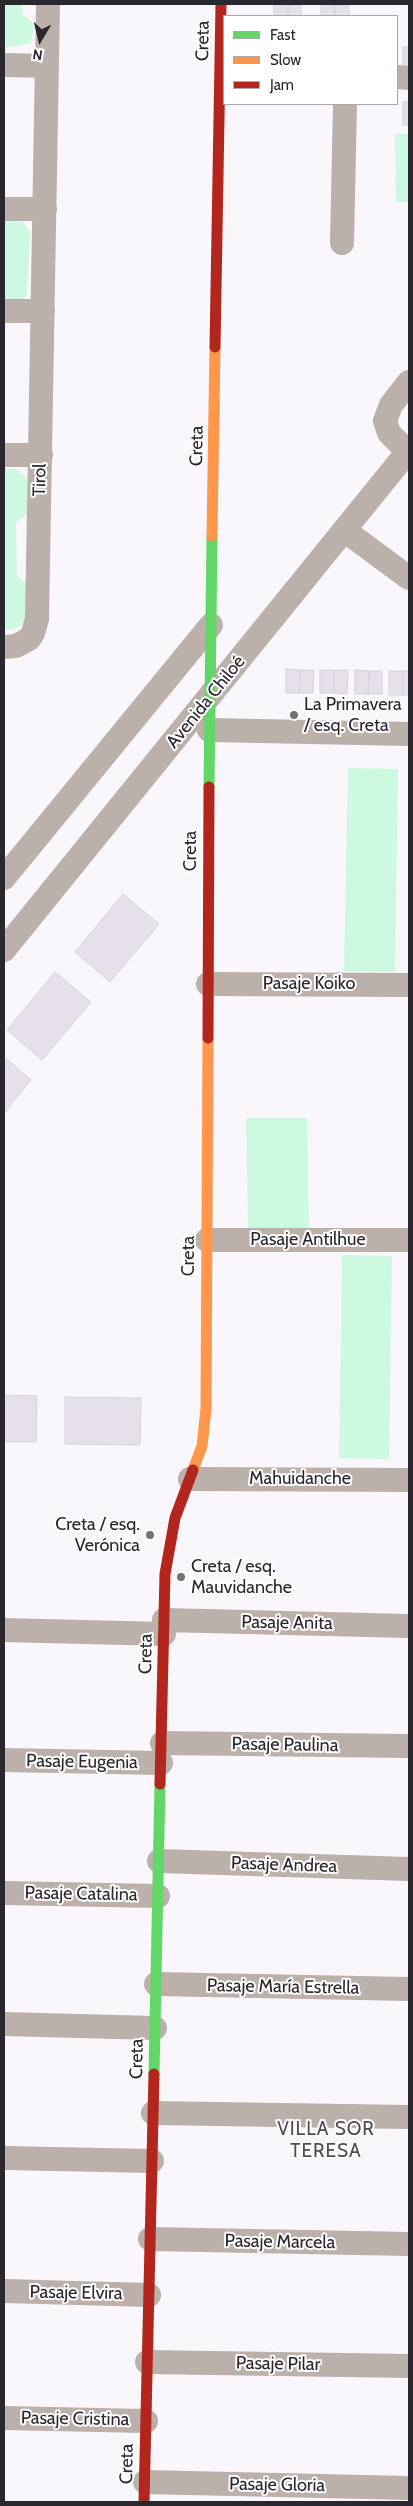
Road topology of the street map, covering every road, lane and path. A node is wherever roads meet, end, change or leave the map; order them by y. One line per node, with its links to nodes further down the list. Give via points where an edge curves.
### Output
1 (48, 4): 4 (street, Tirol)
2 (220, 4): 5 (street, Creta)
3 (4, 65): 4 (street)
4 (47, 66): 7 (street, Tirol)
5 (222, 74): 18 (street, Creta)
6 (345, 105): 9 (street)
7 (45, 208): 8 (street); 11 (street, Tirol)
8 (4, 209)
9 (342, 243)
10 (4, 311): 11 (street)
11 (43, 311): 14 (street, Tirol)
12 (409, 382): 15 (street, Avenida Chiloé, via 391,405 385,421 388,433)
13 (4, 455): 14 (street)
14 (41, 455): 19 (street, Tirol, via 37,619 34,633)
15 (405, 461): 16 (street, Avenida Chiloé)
16 (344, 530): 17 (street); 20 (street, Avenida Chiloé)
17 (409, 578)
18 (211, 625): 20 (street, Creta); 23 (street)
19 (13, 645)
20 (210, 697): 21 (street, Creta); 24 (street, Avenida Chiloé)
21 (209, 730): 22 (street); 25 (street, Creta)
22 (409, 734)
23 (4, 878)
24 (4, 950)
25 (208, 984): 26 (street, Pasaje Koiko); 27 (street, Creta)
26 (409, 984)
27 (207, 1240): 28 (street, Pasaje Antilhue); 29 (street, Creta, via 205,1427)
28 (409, 1240)
29 (190, 1479): 30 (street, Mahuidanche); 32 (street, Creta, via 170,1534)
30 (409, 1480)
31 (409, 1626): 32 (street, Pasaje Anita)
32 (164, 1627): 33 (street, Pasaje Anita); 35 (street, Creta)
33 (4, 1630)
34 (409, 1746): 35 (street, Pasaje Paulina)
35 (161, 1753): 36 (street, Pasaje Eugenia); 37 (street, Creta)
36 (4, 1760)
37 (159, 1861): 38 (street, Pasaje Andrea); 40 (street, Creta)
38 (409, 1869)
39 (4, 1893): 40 (street, Pasaje Catalina)
40 (158, 1896): 41 (street, Creta)
41 (156, 1984): 42 (street, Pasaje María Estrella); 44 (street, Creta)
42 (409, 1989)
43 (4, 2024): 44 (street)
44 (155, 2028): 45 (street, Creta)
45 (153, 2113): 46 (street); 48 (street, Creta)
46 (409, 2117)
47 (4, 2158): 48 (street)
48 (152, 2161): 49 (street, Creta)
49 (150, 2239): 50 (street, Pasaje Marcela); 52 (street, Creta)
50 (409, 2244)
51 (4, 2291): 52 (street, Pasaje Elvira)
52 (149, 2295): 53 (street, Creta)
53 (147, 2362): 54 (street, Pasaje Pilar); 56 (street, Creta)
54 (409, 2366)
55 (4, 2418): 56 (street, Pasaje Cristina)
56 (146, 2421): 58 (street, Creta)
57 (409, 2488): 58 (street, Pasaje Gloria)
58 (144, 2492)

